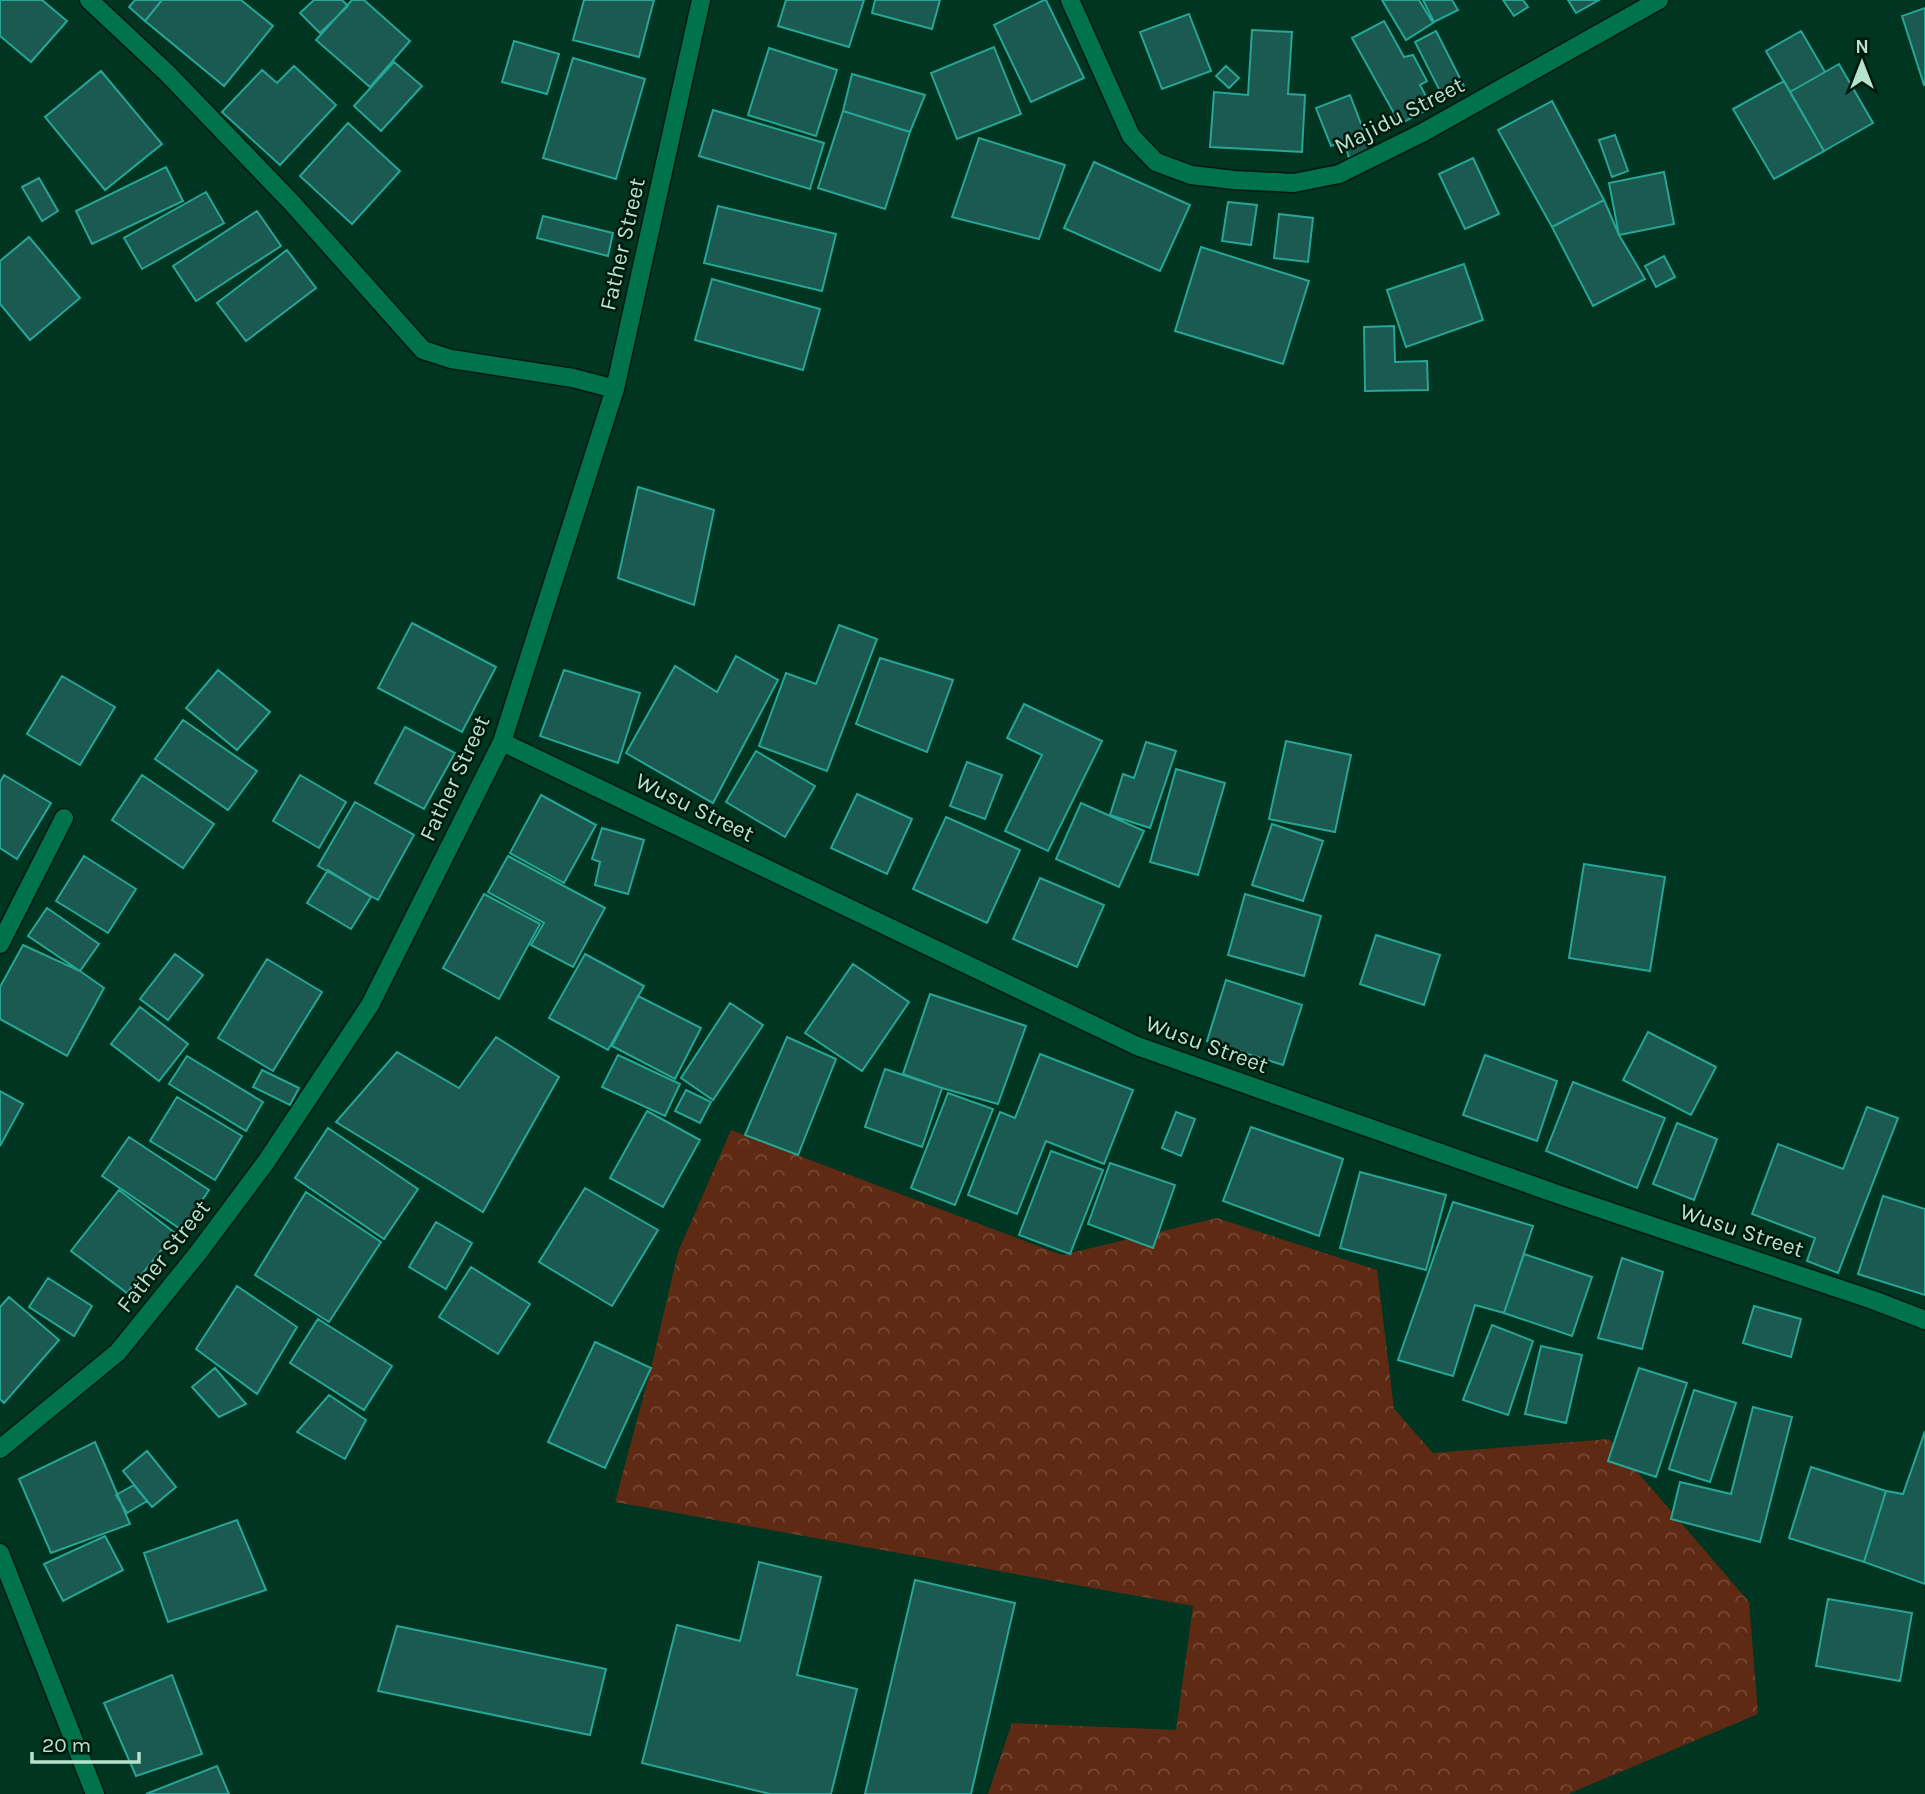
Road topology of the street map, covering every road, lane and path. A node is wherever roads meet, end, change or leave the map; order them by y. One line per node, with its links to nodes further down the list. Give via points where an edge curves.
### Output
1 (89, 0): 5 (street, via 167,73 292,203 423,350)
2 (701, 0): 5 (street, Father Street)
3 (1070, 0): 4 (street, Majidu Street, via 1132,136 1156,162 1191,175 1294,183 1339,174 1410,139)
4 (1659, 0)
5 (615, 389): 6 (street, Father Street)
6 (502, 742): 9 (street, Wusu Street, via 1137,1046); 10 (street, Father Street, via 370,1005 265,1162 118,1352)
7 (64, 818): 8 (street)
8 (0, 944)
9 (1925, 1321)
10 (0, 1449)
11 (0, 1553): 12 (street)
12 (95, 1794)

